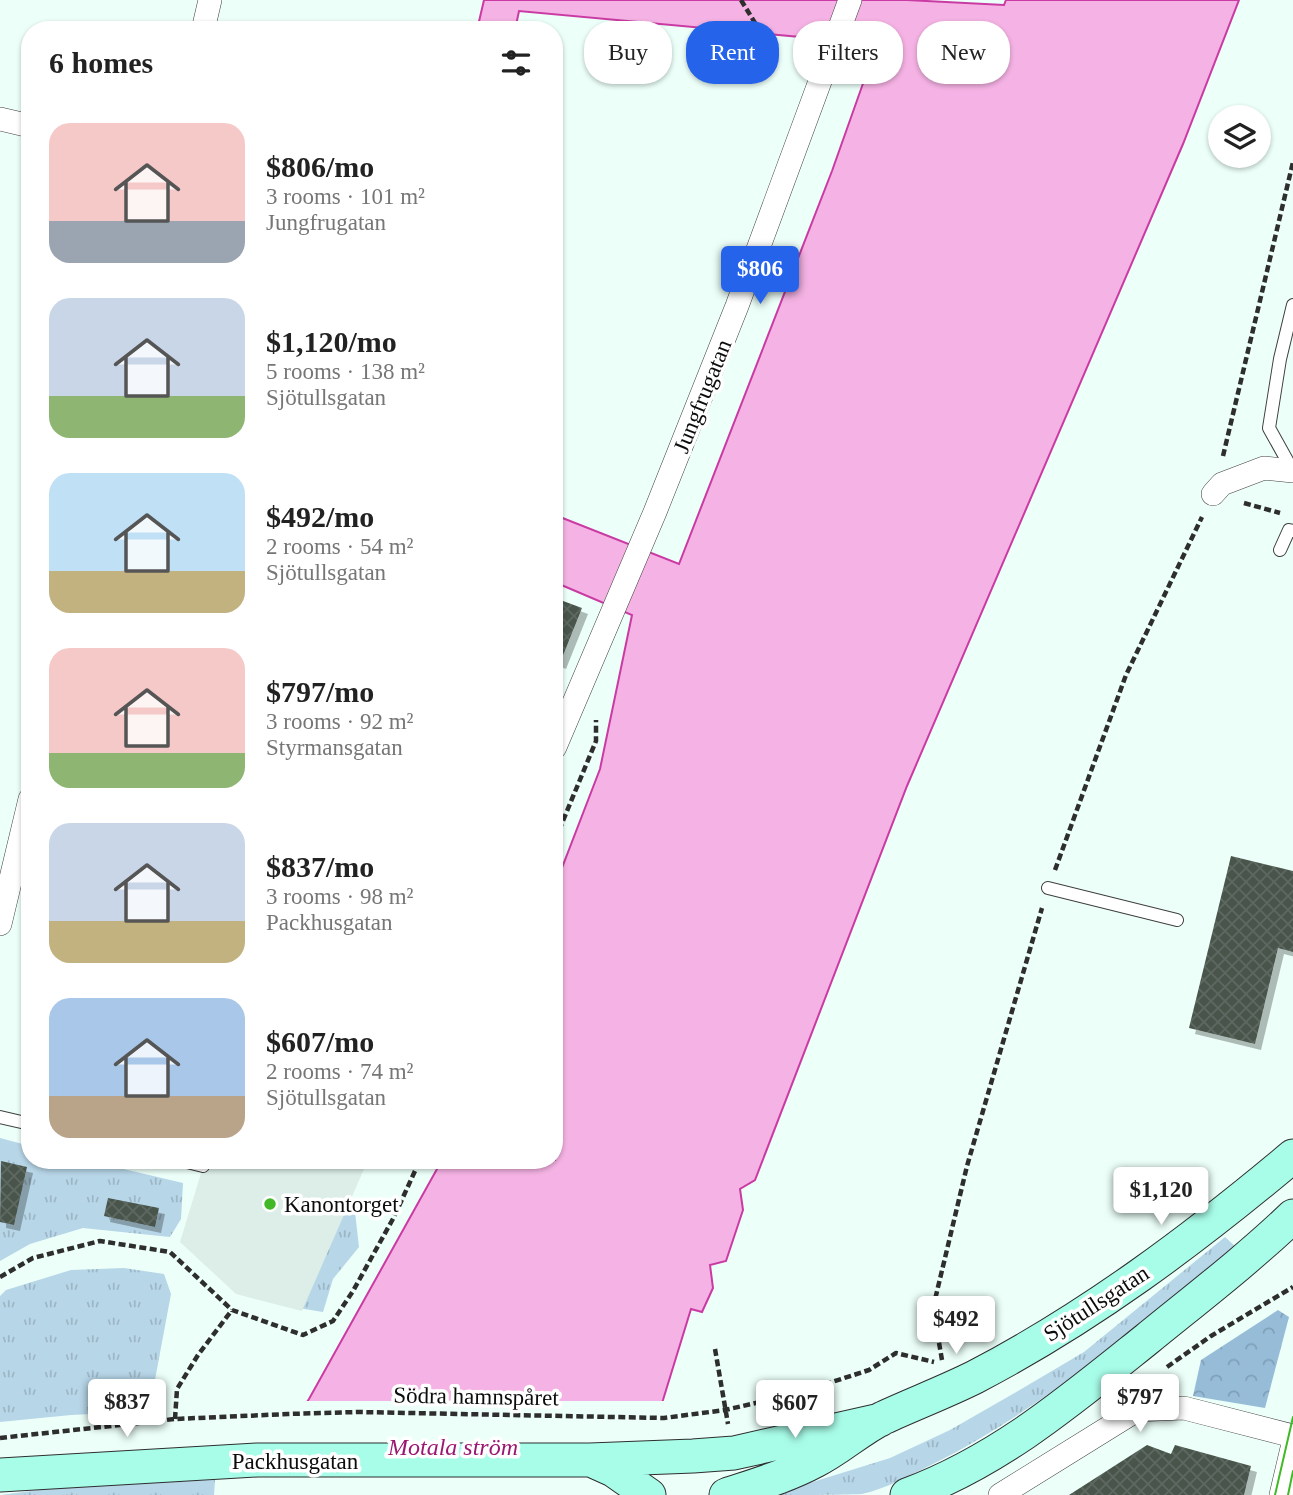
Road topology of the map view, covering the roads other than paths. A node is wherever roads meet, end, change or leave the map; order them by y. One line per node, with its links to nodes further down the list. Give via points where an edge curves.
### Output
1 (211, 0): 3 (street)
2 (850, 0): 11 (street, Jungfrugatan, via 737,306)
3 (205, 21)
4 (0, 119): 5 (street)
5 (21, 124)
6 (1293, 305): 7 (lane, via 1269,428)
7 (1293, 471): 8 (street, via 1264,468 1222,484)
8 (1213, 494)
9 (1293, 531): 10 (lane, via 1289,530)
10 (1280, 550)
11 (563, 728)
12 (17, 835): 15 (street)
13 (1048, 888): 14 (lane)
14 (1177, 920)
15 (0, 923)
16 (0, 1117): 17 (lane)
17 (21, 1122)
18 (1293, 1156): 22 (main road, Sjötullsgatan, via 1116,1293 974,1378)
19 (1293, 1216): 21 (main road)
20 (1293, 1246): 21 (main road)
21 (1240, 1264): 29 (main road, via 1048,1419 971,1465)
22 (880, 1420): 27 (main road, Sjötullsgatan, via 734,1453); 28 (main road, Sjötullsgatan, via 816,1461)
23 (1293, 1436): 30 (street, via 1184,1408 1137,1410)
24 (1293, 1444): 31 (street)
25 (590, 1461): 26 (main road, Packhusgatan, via 257,1460); 27 (main road, Sjötullsgatan)
26 (0, 1475)
27 (644, 1480)
28 (726, 1495)
29 (907, 1495)
30 (1000, 1495)
31 (1281, 1495)

